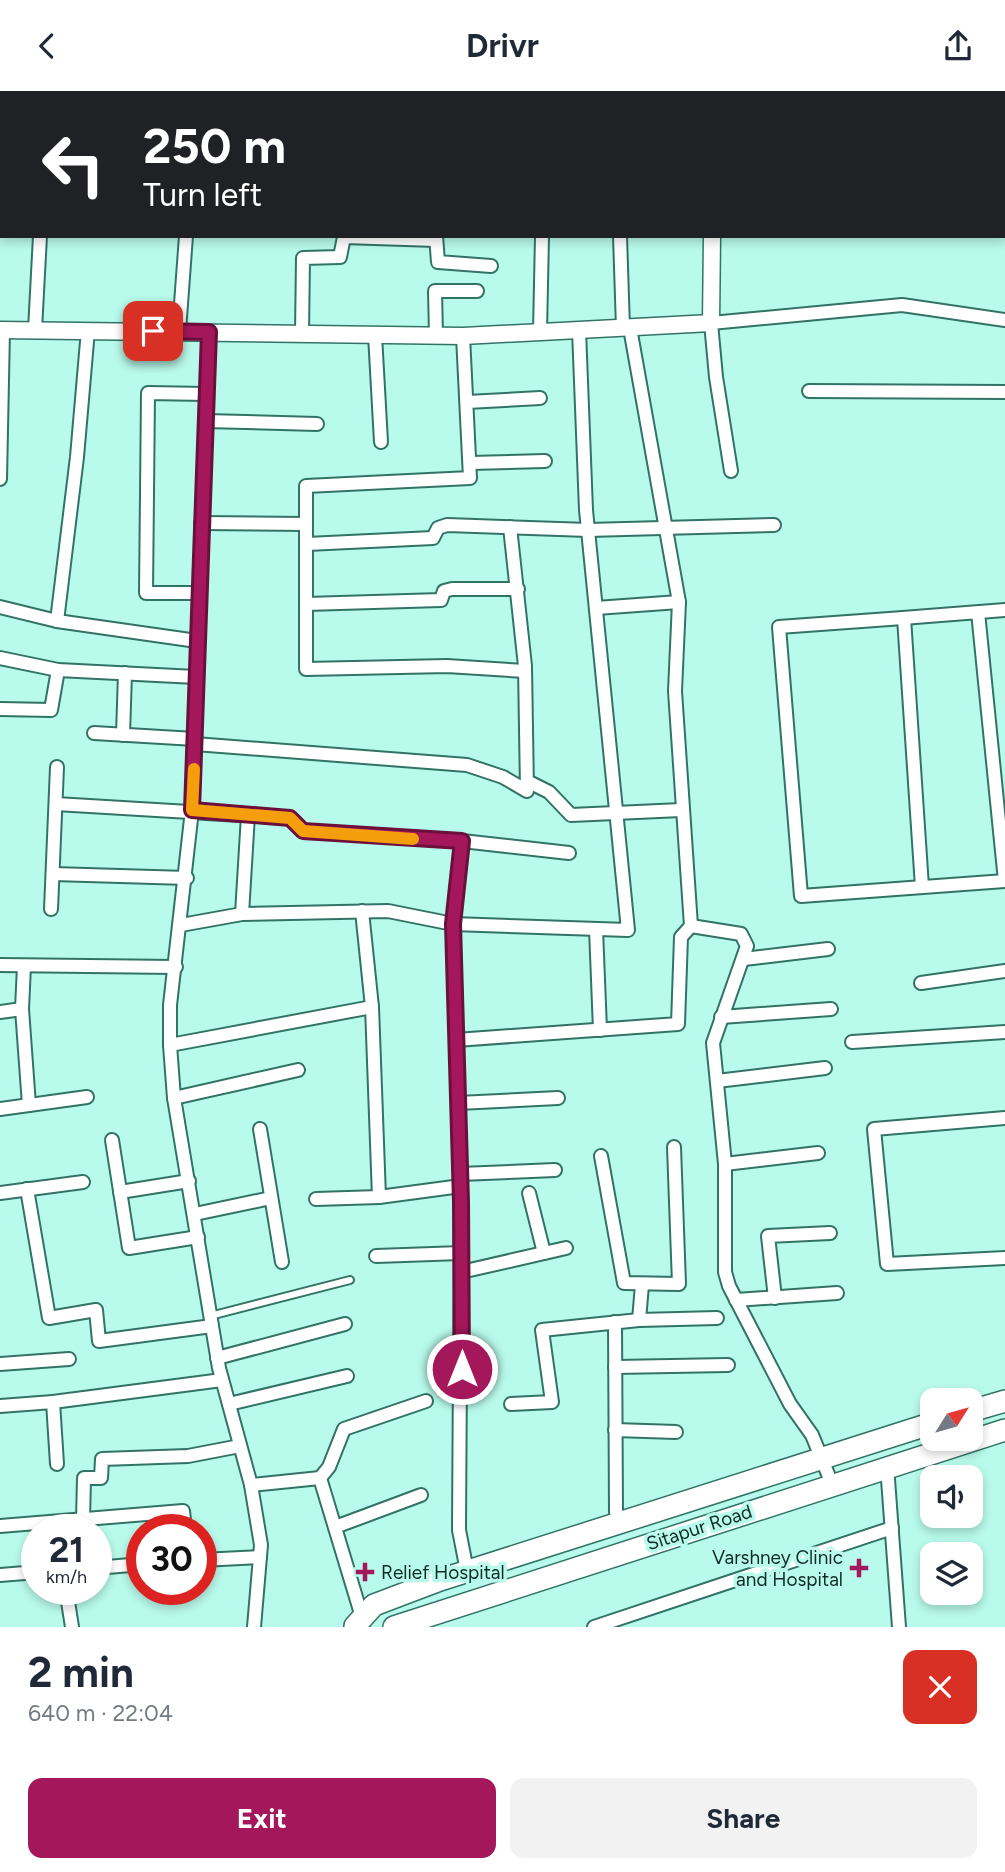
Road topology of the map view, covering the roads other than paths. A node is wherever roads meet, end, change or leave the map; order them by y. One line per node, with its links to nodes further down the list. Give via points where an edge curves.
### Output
1 (40, 238): 14 (street)
2 (186, 238): 17 (street)
3 (344, 238): 20 (street, via 340,257 303,258)
4 (436, 238): 8 (street, via 438,262)
5 (542, 238): 19 (street)
6 (620, 238): 12 (street)
7 (712, 238): 11 (street)
8 (491, 265)
9 (477, 291): 22 (street, via 435,291)
10 (1005, 320): 11 (street, via 902,305)
11 (711, 323): 12 (street); 34 (street)
12 (626, 328): 16 (street); 39 (street)
13 (2, 330): 14 (street); 35 (street)
14 (35, 330): 15 (street)
15 (88, 330): 17 (street); 52 (street)
16 (579, 330): 19 (street); 41 (street)
17 (179, 331): 18 (street)
18 (209, 332): 20 (street); 26 (street)
19 (540, 332): 23 (street)
20 (302, 334): 21 (street)
21 (375, 335): 22 (street); 31 (street)
22 (436, 335): 23 (street)
23 (463, 336): 28 (street)
24 (809, 391): 25 (street)
25 (1005, 392)
26 (206, 394): 29 (street); 44 (street, via 148,393 146,593)
27 (540, 398): 28 (street)
28 (467, 402): 33 (street)
29 (205, 421): 30 (street); 36 (street)
30 (317, 424)
31 (381, 442)
32 (545, 461): 33 (street)
33 (470, 463): 37 (street, via 470,478 306,486)
34 (731, 471)
35 (0, 479)
36 (201, 523): 37 (street); 44 (street)
37 (306, 524): 42 (street)
38 (774, 525): 39 (street)
39 (665, 526): 41 (street); 45 (street)
40 (510, 527): 41 (street); 42 (street, via 447,525 438,528 433,538); 43 (street)
41 (588, 530): 48 (street)
42 (307, 544): 46 (street)
43 (518, 589): 46 (street, via 452,589 444,591 441,600); 56 (street)
44 (198, 593): 53 (street)
45 (679, 603): 48 (street); 67 (street, via 675,691)
46 (306, 604): 56 (street, via 306,669 447,666)
47 (0, 607): 52 (street)
48 (596, 608): 68 (street)
49 (1005, 610): 50 (street)
50 (978, 612): 51 (street); 74 (street, via 1005,881)
51 (904, 618): 74 (street); 74 (street, via 779,627 801,895)
52 (57, 621): 53 (street)
53 (197, 641): 58 (street)
54 (0, 658): 55 (street)
55 (58, 670): 57 (street); 59 (street, via 51,710)
56 (525, 671): 64 (street)
57 (125, 673): 58 (street); 61 (street)
58 (196, 677): 62 (street)
59 (0, 709)
60 (94, 733): 61 (street)
61 (123, 735): 62 (street)
62 (195, 741): 64 (street, via 467,765 527,791); 66 (street)
63 (57, 767): 65 (street)
64 (529, 782): 68 (street, via 550,792 571,815)
65 (56, 804): 66 (street); 72 (street)
66 (192, 810): 69 (street); 73 (street)
67 (681, 810): 68 (street); 80 (street)
68 (616, 813): 81 (street, via 628,930)
69 (248, 815): 70 (street, via 290,818 303,831); 77 (street)
70 (462, 841): 71 (street); 78 (street)
71 (569, 853)
72 (52, 874): 73 (street); 75 (street)
73 (187, 878): 79 (street)
74 (922, 887)
75 (51, 909)
76 (362, 911): 77 (street); 78 (street, via 388,911); 89 (street)
77 (242, 914): 79 (street)
78 (453, 924): 81 (street); 96 (street)
79 (181, 925): 86 (street)
80 (691, 926): 83 (street, via 741,934 747,946); 94 (street, via 681,937 678,1024)
81 (596, 929): 94 (street)
82 (828, 949): 83 (street)
83 (744, 959): 93 (street)
84 (0, 965): 85 (street)
85 (24, 966): 86 (street); 90 (street)
86 (176, 967): 98 (street)
87 (1005, 971): 88 (street)
88 (921, 983)
89 (372, 1007): 98 (street); 123 (street)
90 (22, 1009): 92 (street); 106 (street)
91 (831, 1009): 93 (street)
92 (0, 1012)
93 (721, 1017): 101 (street, via 713,1043)
94 (600, 1030): 96 (street)
95 (1005, 1032): 97 (street)
96 (456, 1040): 105 (street)
97 (852, 1042)
98 (170, 1045): 103 (street)
99 (825, 1069): 101 (street)
100 (298, 1070): 103 (street)
101 (717, 1081): 114 (street)
102 (87, 1097): 106 (street)
103 (174, 1098): 117 (street)
104 (558, 1098): 105 (street)
105 (458, 1103): 116 (street)
106 (29, 1105): 107 (street)
107 (0, 1109)
108 (1005, 1118): 133 (street, via 874,1129 887,1264)
109 (260, 1129): 124 (street)
110 (112, 1140): 120 (street)
111 (674, 1147): 137 (street, via 680,1284)
112 (818, 1153): 114 (street)
113 (601, 1156): 137 (street, via 624,1283)
114 (725, 1164): 140 (street, via 725,1272)
115 (555, 1170): 116 (street)
116 (461, 1180): 123 (street); 131 (street)
117 (189, 1181): 120 (street); 126 (street)
118 (83, 1182): 119 (street)
119 (27, 1189): 121 (street); 143 (street, via 49,1318 96,1310 99,1342)
120 (120, 1192): 128 (street, via 129,1248)
121 (0, 1193)
122 (529, 1193): 130 (street)
123 (379, 1197): 125 (street)
124 (271, 1199): 126 (street); 134 (street)
125 (316, 1199)
126 (195, 1214): 128 (street)
127 (830, 1233): 139 (street, via 768,1236)
128 (198, 1237): 143 (street)
129 (566, 1248): 130 (street)
130 (544, 1253): 135 (street)
131 (461, 1254): 132 (street); 135 (street)
132 (376, 1256)
133 (1005, 1258)
134 (282, 1262)
135 (461, 1272): 182 (street, via 459,1530)
136 (350, 1280): 143 (lane)
137 (642, 1285): 142 (street)
138 (838, 1293): 139 (street)
139 (775, 1298): 140 (street)
140 (736, 1300): 165 (street)
141 (717, 1318): 142 (street)
142 (639, 1320): 144 (street)
143 (211, 1321): 146 (street)
144 (615, 1322): 150 (street); 157 (street, via 542,1330 552,1402)
145 (345, 1324): 146 (street)
146 (217, 1358): 152 (street)
147 (69, 1359): 148 (street)
148 (0, 1364)
149 (728, 1364): 150 (street)
150 (615, 1367): 161 (street)
151 (347, 1376): 156 (street)
152 (222, 1380): 155 (street); 156 (street)
153 (426, 1401): 168 (street, via 344,1429)
154 (1005, 1401): 159 (main road)
155 (53, 1402): 158 (street); 166 (street)
156 (229, 1404): 164 (street)
157 (511, 1404)
158 (0, 1406)
159 (984, 1407)
160 (920, 1427): 165 (main road, Sitapur Road)
161 (615, 1430): 163 (street); 175 (street, via 616,1512)
162 (1005, 1430): 167 (main road, Sitapur Road)
163 (676, 1432)
164 (240, 1446): 170 (street); 172 (street, via 188,1456 102,1459 101,1478 85,1478)
165 (822, 1458): 169 (street); 175 (main road, Sitapur Road)
166 (57, 1464)
167 (887, 1467): 169 (main road, Sitapur Road); 179 (street)
168 (320, 1478): 170 (street); 178 (street)
169 (832, 1484): 186 (main road, Sitapur Road)
170 (251, 1485): 180 (street)
171 (421, 1495): 178 (street)
172 (83, 1514)
173 (150, 1514): 174 (street)
174 (183, 1514)
175 (621, 1522): 182 (main road, Sitapur Road)
176 (21, 1524): 177 (street)
177 (0, 1526)
178 (335, 1527): 187 (street)
179 (892, 1528): 191 (street); 192 (street)
180 (260, 1557): 181 (street); 189 (street)
181 (217, 1559)
182 (467, 1571): 187 (main road, Sitapur Road, via 374,1605)
183 (21, 1573): 184 (street)
184 (0, 1575)
185 (69, 1605): 188 (street)
186 (443, 1619): 190 (main road, Sitapur Road)
187 (357, 1624)
188 (72, 1627)
189 (254, 1627)
190 (394, 1627)
191 (594, 1627)
192 (899, 1627)

